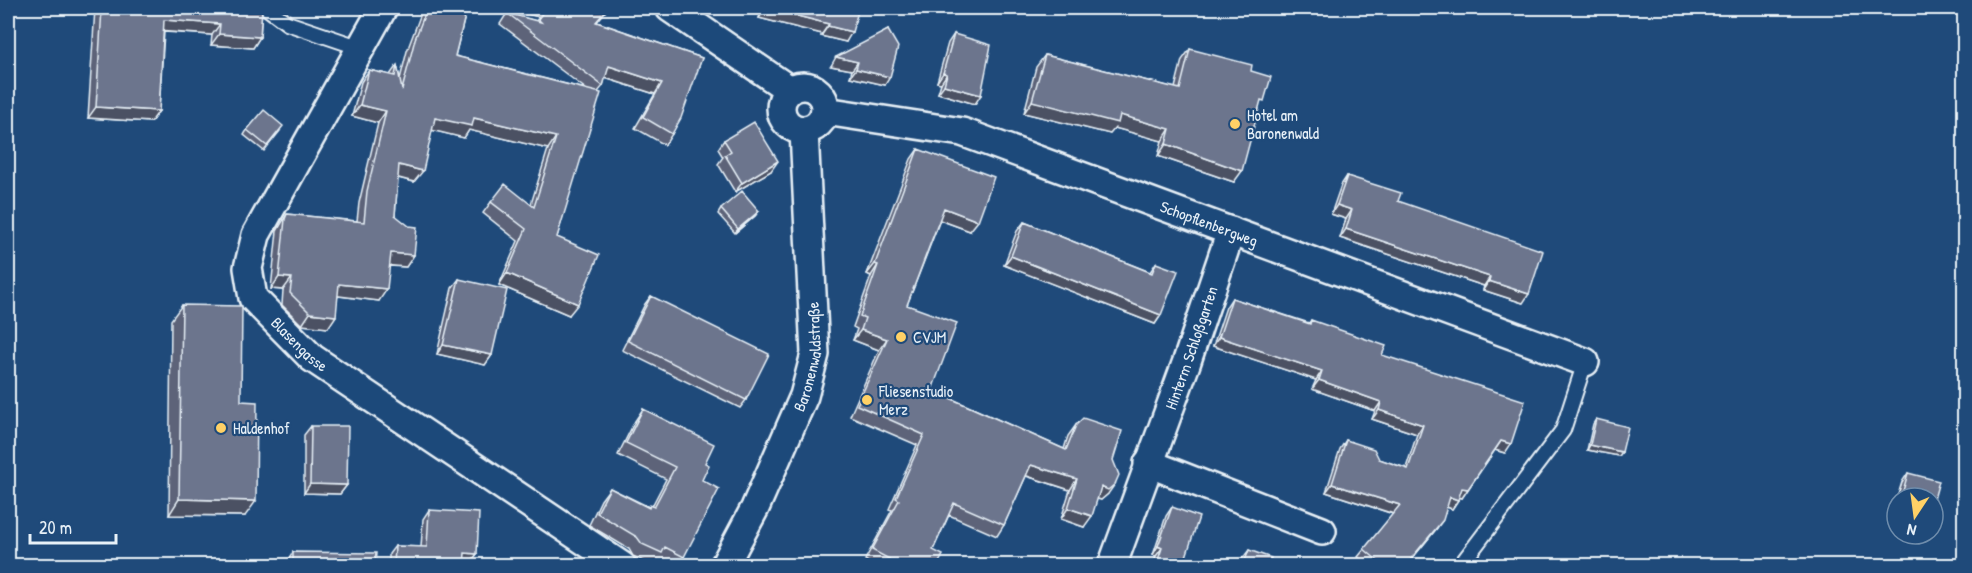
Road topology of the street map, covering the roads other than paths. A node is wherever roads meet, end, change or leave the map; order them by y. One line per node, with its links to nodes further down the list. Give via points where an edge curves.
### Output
1 (267, 8): 4 (lane, via 287,23)
2 (383, 8): 4 (street, Blasengasse)
3 (683, 11): 5 (street)
4 (361, 48): 12 (street, Blasengasse, via 256,235 248,268 253,298 312,358)
5 (790, 90): 6 (street, via 803,86 817,91); 7 (street, via 782,102 782,116 791,127)
6 (825, 111): 7 (street, via 819,124); 8 (street, Schopflenbergweg, via 962,132)
7 (804, 130): 13 (street, Baronenwaldstraße, via 815,354 804,396 755,508)
8 (1231, 231): 9 (street, Schopflenbergweg); 10 (street, Hinterm Schloßgarten)
9 (1585, 362): 15 (lane, via 1563,430)
10 (1148, 463): 11 (street); 14 (street, Hinterm Schloßgarten)
11 (1322, 531)
12 (622, 566)
13 (724, 566)
14 (1112, 566)
15 (1460, 566)

